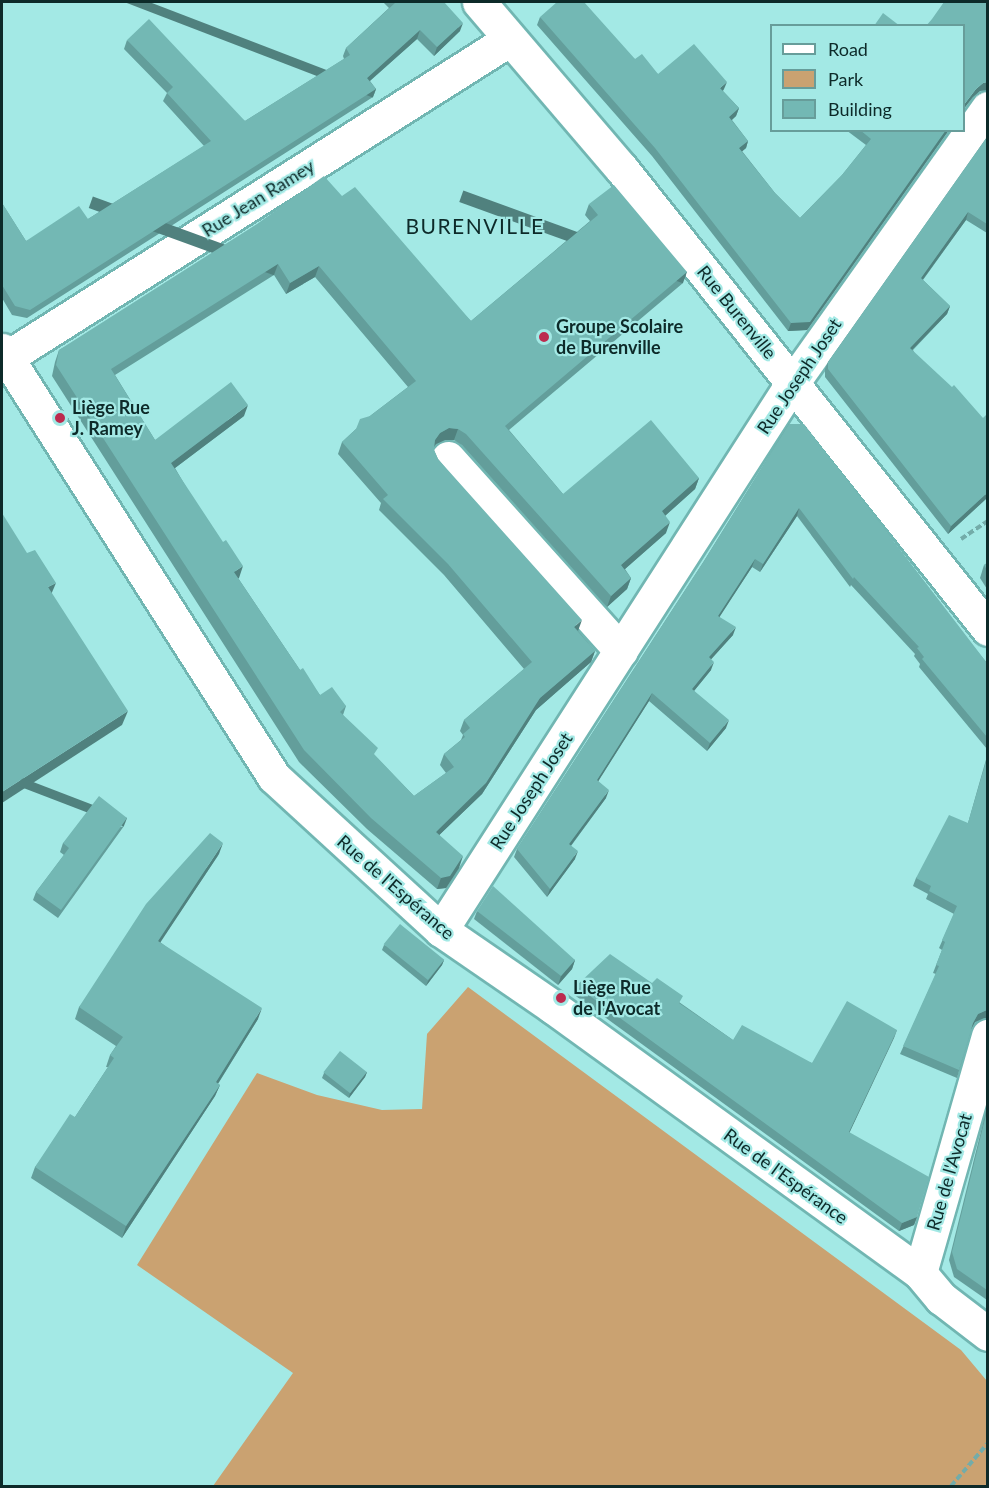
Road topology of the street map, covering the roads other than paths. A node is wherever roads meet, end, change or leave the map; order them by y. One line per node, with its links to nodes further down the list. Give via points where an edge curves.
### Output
1 (479, 2): 2 (street, Rue Burenville)
2 (510, 39): 4 (street, Rue Jean Ramey); 5 (street, Rue Burenville, via 621,168)
3 (987, 108): 5 (street, Rue Joseph Joset)
4 (4, 354): 9 (street, Rue de l'Espérance, via 274,777)
5 (793, 382): 7 (street, Rue Burenville); 8 (street, Rue Joseph Joset)
6 (448, 458): 8 (street)
7 (987, 629)
8 (621, 651): 9 (street, Rue Joseph Joset)
9 (441, 930): 11 (street, Rue de l'Espérance)
10 (987, 1036): 11 (street, Rue de l'Avocat)
11 (920, 1273): 12 (street, Rue de l'Espérance, via 941,1298)
12 (987, 1334)

